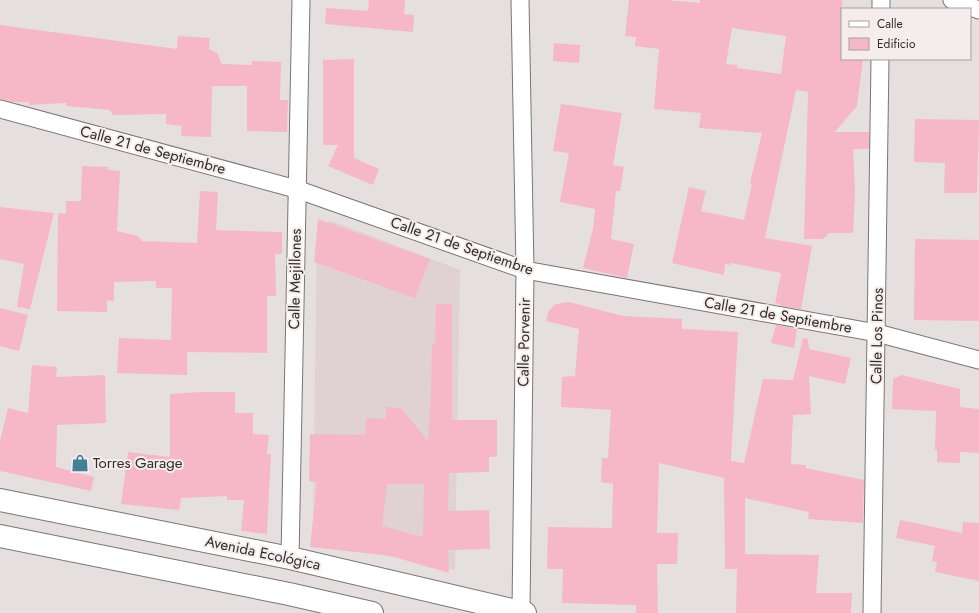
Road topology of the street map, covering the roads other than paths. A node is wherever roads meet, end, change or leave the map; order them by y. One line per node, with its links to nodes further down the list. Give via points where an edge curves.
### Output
1 (301, 0): 7 (street, Calle Mejillones)
2 (520, 0): 8 (street, Calle Porvenir)
3 (952, 0): 4 (street)
4 (979, 10)
5 (880, 60): 9 (street, Calle Los Pinos)
6 (0, 109): 7 (street, Calle 21 de Septiembre)
7 (296, 190): 8 (street, Calle 21 de Septiembre); 13 (street, Calle Mejillones)
8 (525, 270): 9 (street, Calle 21 de Septiembre); 15 (street, Calle Porvenir)
9 (877, 333): 10 (street, Calle 21 de Septiembre); 16 (street, Calle Los Pinos)
10 (979, 360)
11 (0, 500): 13 (main road, Avenida Ecológica)
12 (0, 536): 14 (main road)
13 (290, 558): 15 (main road, Avenida Ecológica)
14 (372, 613)
15 (523, 613)
16 (872, 613)

